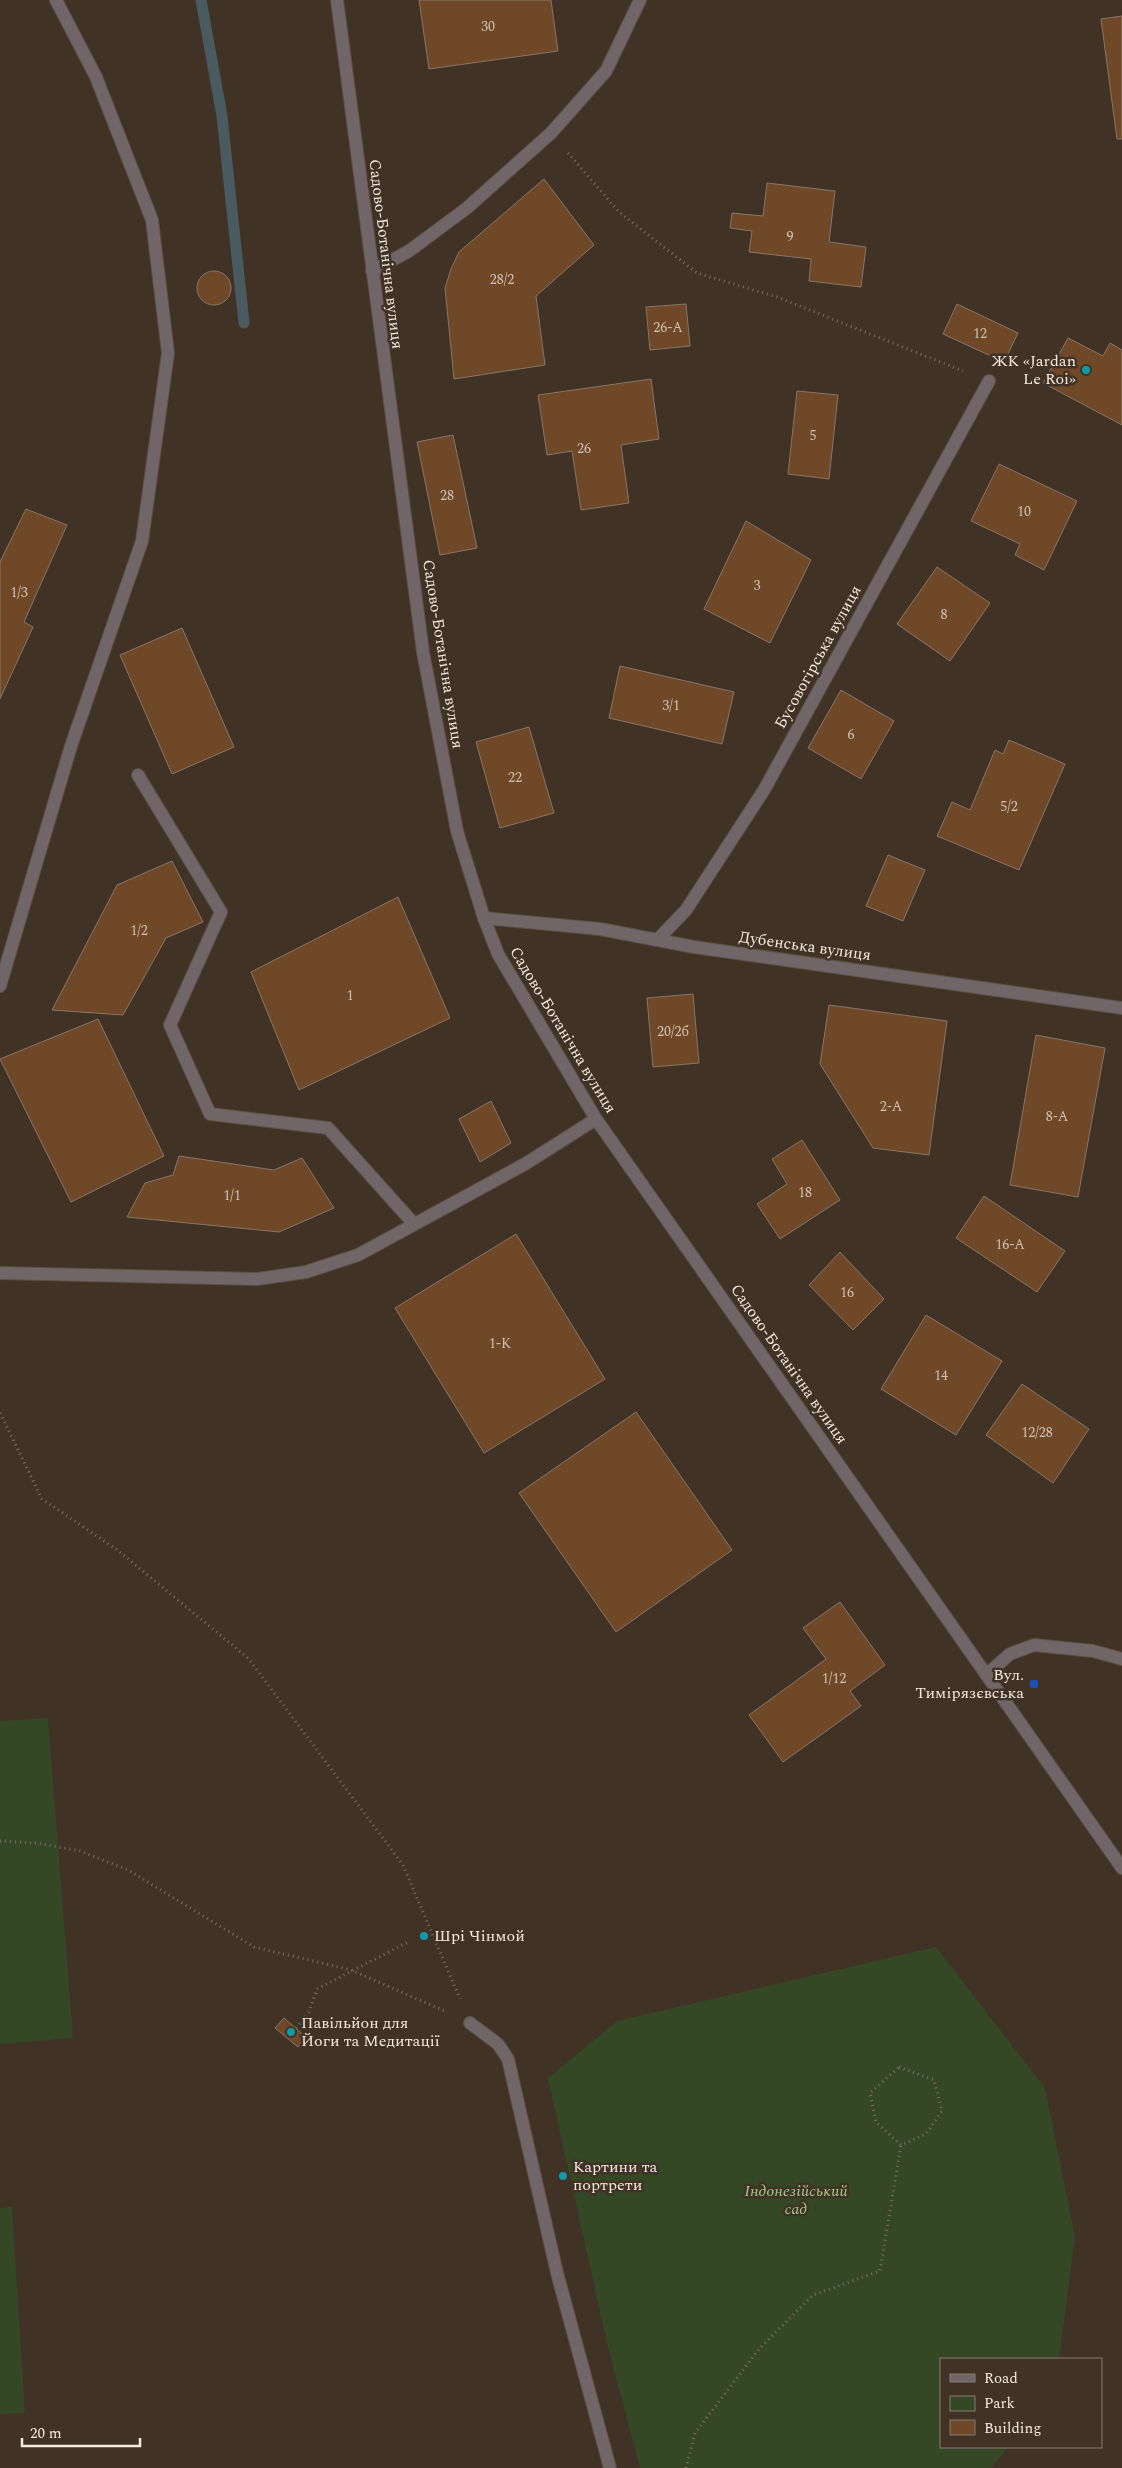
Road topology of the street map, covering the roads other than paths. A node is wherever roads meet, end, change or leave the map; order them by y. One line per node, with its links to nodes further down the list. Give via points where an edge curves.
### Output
1 (56, 0): 9 (street, via 96,77 152,220 168,353 142,541 71,746)
2 (337, 0): 4 (street, Садово-Ботанічна вулиця)
3 (640, 0): 4 (street, via 606,71 551,133 467,208 409,251)
4 (372, 271): 7 (street, Садово-Ботанічна вулиця, via 423,652 457,831)
5 (989, 381): 8 (street, Бусовогірська вулиця, via 764,790 686,910)
6 (138, 775): 12 (street, via 222,912 170,1025 210,1114 328,1128)
7 (484, 918): 8 (street, Дубенська вулиця); 11 (street, Садово-Ботанічна вулиця, via 514,984)
8 (659, 938): 10 (street, Дубенська вулиця, via 704,948)
9 (0, 986)
10 (1122, 1008)
11 (596, 1119): 12 (street, via 525,1164); 15 (street, Садово-Ботанічна вулиця)
12 (414, 1224): 13 (street, via 358,1255 306,1272 257,1279)
13 (0, 1273)
14 (1122, 1659): 15 (street, via 1093,1651 1034,1645 1010,1654)
15 (987, 1674): 16 (street, Садово-Ботанічна вулиця)
16 (1122, 1868)
17 (470, 2022): 18 (street, via 498,2044 508,2059 557,2273)
18 (610, 2468)

